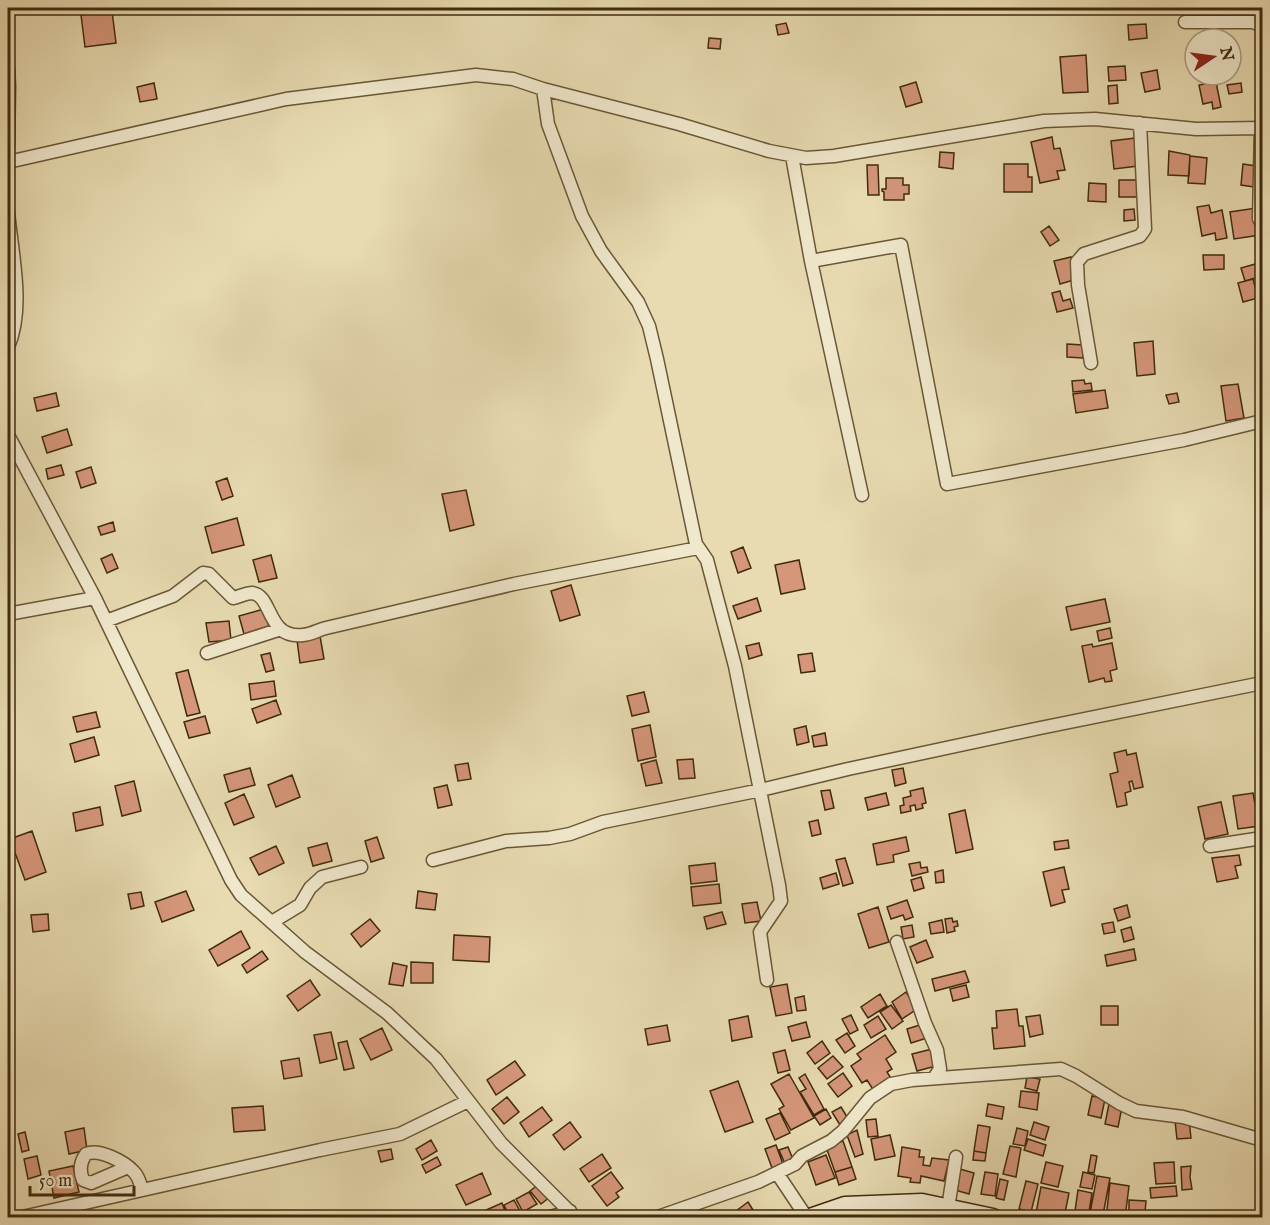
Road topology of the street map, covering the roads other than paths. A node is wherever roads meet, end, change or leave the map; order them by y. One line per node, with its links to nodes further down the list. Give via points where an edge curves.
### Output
1 (1185, 22): 2 (street, via 1253,22)
2 (1263, 26)
3 (8, 68): 7 (street)
4 (543, 89): 8 (street); 9 (street, via 513,79 476,75 286,99); 18 (street, via 548,124 582,216 601,251 638,302 649,326)
5 (1140, 123): 6 (street, via 1196,129); 8 (street, via 1044,120 834,156); 14 (street, via 1145,229 1140,236 1084,254 1077,262)
6 (1262, 128): 11 (street)
7 (8, 149)
8 (792, 156): 12 (street)
9 (8, 162)
10 (8, 212): 13 (street, via 17,305)
11 (1259, 219)
12 (812, 261): 15 (street, via 901,245 947,484 1184,440); 17 (street)
13 (8, 347)
14 (1091, 363)
15 (1263, 421)
16 (8, 435): 19 (street)
17 (862, 495)
18 (698, 548): 22 (street, via 514,584 306,635 291,636); 25 (street, via 707,560 735,666)
19 (95, 598): 20 (street); 21 (street)
20 (8, 614)
21 (106, 621): 22 (street, via 173,596 203,573 209,574 233,598 258,596); 30 (street, via 231,880)
22 (281, 629): 23 (street)
23 (207, 653)
24 (1263, 683): 25 (street)
25 (761, 790): 28 (street, via 603,822 570,834 506,841); 32 (street, via 781,901 760,932)
26 (1263, 838): 27 (street)
27 (1210, 846)
28 (433, 860)
29 (361, 867): 30 (street, via 322,877 300,905)
30 (272, 922): 34 (street, via 305,952 387,1013 436,1059)
31 (897, 942): 33 (street, via 937,1050 940,1069)
32 (767, 980)
33 (934, 1078): 35 (street, via 1061,1070 1136,1111 1184,1117); 38 (street, via 891,1084 870,1098 831,1141)
34 (468, 1101): 39 (street, via 400,1134); 41 (street, via 501,1143)
35 (1263, 1140)
36 (957, 1157): 40 (street)
37 (128, 1167): 39 (street, via 139,1178)
38 (777, 1173): 44 (street); 45 (street)
39 (142, 1190): 42 (street)
40 (948, 1208): 45 (street, via 922,1203 880,1203 845,1206); 46 (street)
41 (573, 1214): 43 (street)
42 (18, 1218)
43 (548, 1218)
44 (656, 1218)
45 (808, 1218)
46 (993, 1218)

